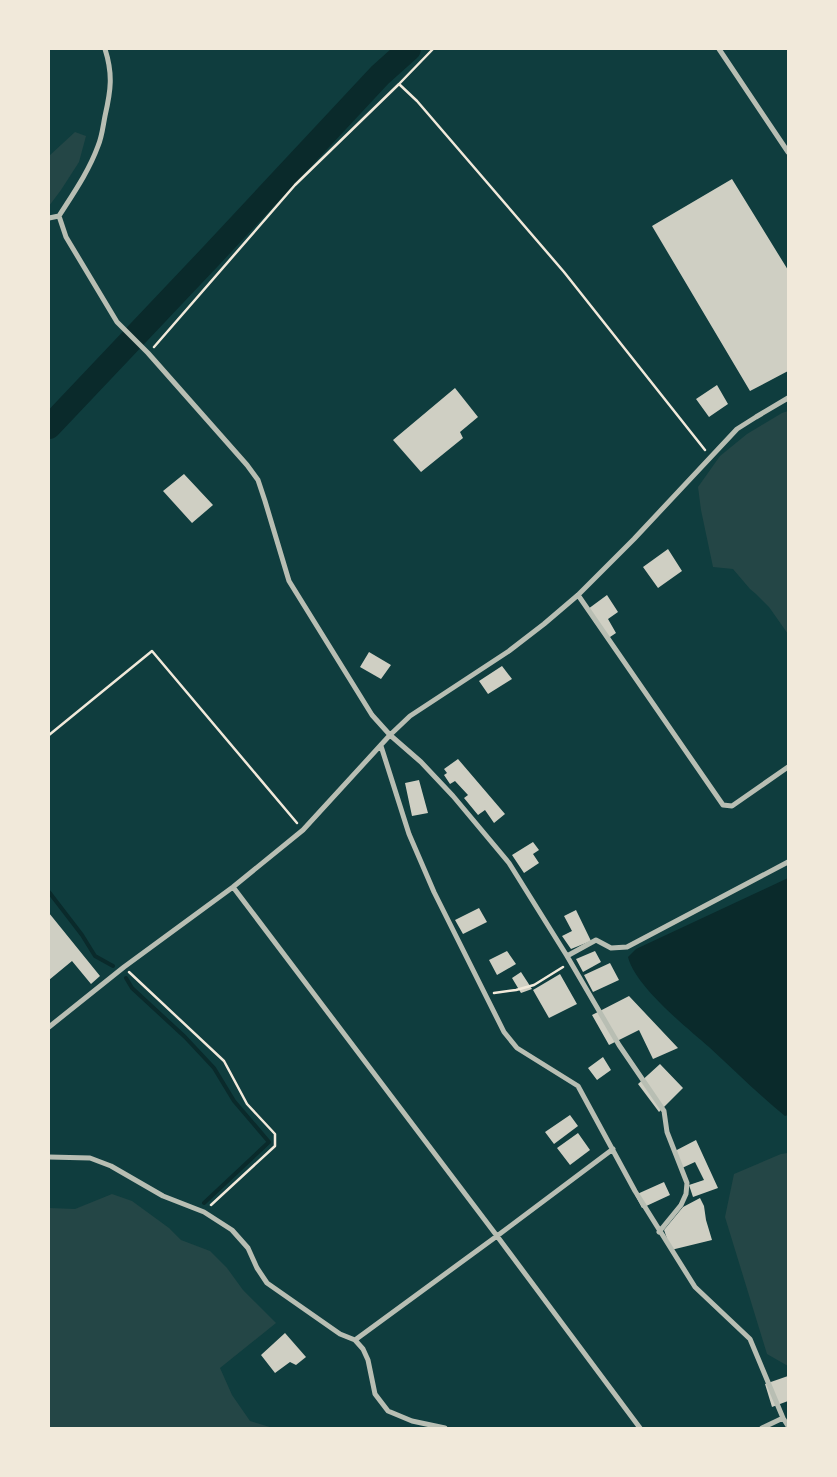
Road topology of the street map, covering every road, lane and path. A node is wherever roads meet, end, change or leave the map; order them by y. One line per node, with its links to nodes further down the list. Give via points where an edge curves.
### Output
1 (105, 49): 6 (street, via 111,78 99,146)
2 (433, 49): 4 (path)
3 (720, 49): 5 (street)
4 (400, 84): 8 (path, via 295,185); 10 (path, via 564,272)
5 (788, 152)
6 (59, 216): 7 (street); 8 (street, via 66,237 117,322)
7 (49, 218)
8 (148, 353): 13 (street, via 258,480 289,581 372,715)
9 (788, 398): 10 (street, via 737,430)
10 (710, 457): 11 (street)
11 (578, 596): 13 (street, via 509,650 410,716); 15 (street, via 723,805 732,806)
12 (49, 734): 16 (path, via 152,650)
13 (390, 735): 14 (street); 19 (street, via 453,796 509,863)
14 (381, 746): 16 (street); 22 (street, via 409,834)
15 (788, 767)
16 (303, 830): 18 (street)
17 (788, 862): 19 (street, via 627,947 611,948 596,940)
18 (233, 887): 21 (street); 28 (street)
19 (567, 956): 20 (street)
20 (571, 962): 22 (path, via 534,985); 27 (street, via 619,1045 664,1111 667,1132 687,1183 681,1205)
21 (124, 967): 23 (street); 26 (path, via 224,1061 247,1104 275,1134 275,1146)
22 (485, 994): 24 (street, via 504,1032 517,1048 578,1086)
23 (49, 1026)
24 (613, 1149): 27 (street); 28 (street)
25 (49, 1156): 26 (street, via 90,1158 164,1196)
26 (204, 1212): 29 (street, via 232,1230 248,1248 267,1283 340,1334)
27 (659, 1232): 30 (street, via 695,1287 750,1339)
28 (497, 1236): 29 (street); 33 (street)
29 (355, 1340): 32 (street, via 368,1360 375,1394 388,1412)
30 (783, 1418): 31 (street); 34 (street)
31 (788, 1426)
32 (445, 1428)
33 (640, 1428)
34 (762, 1428)

